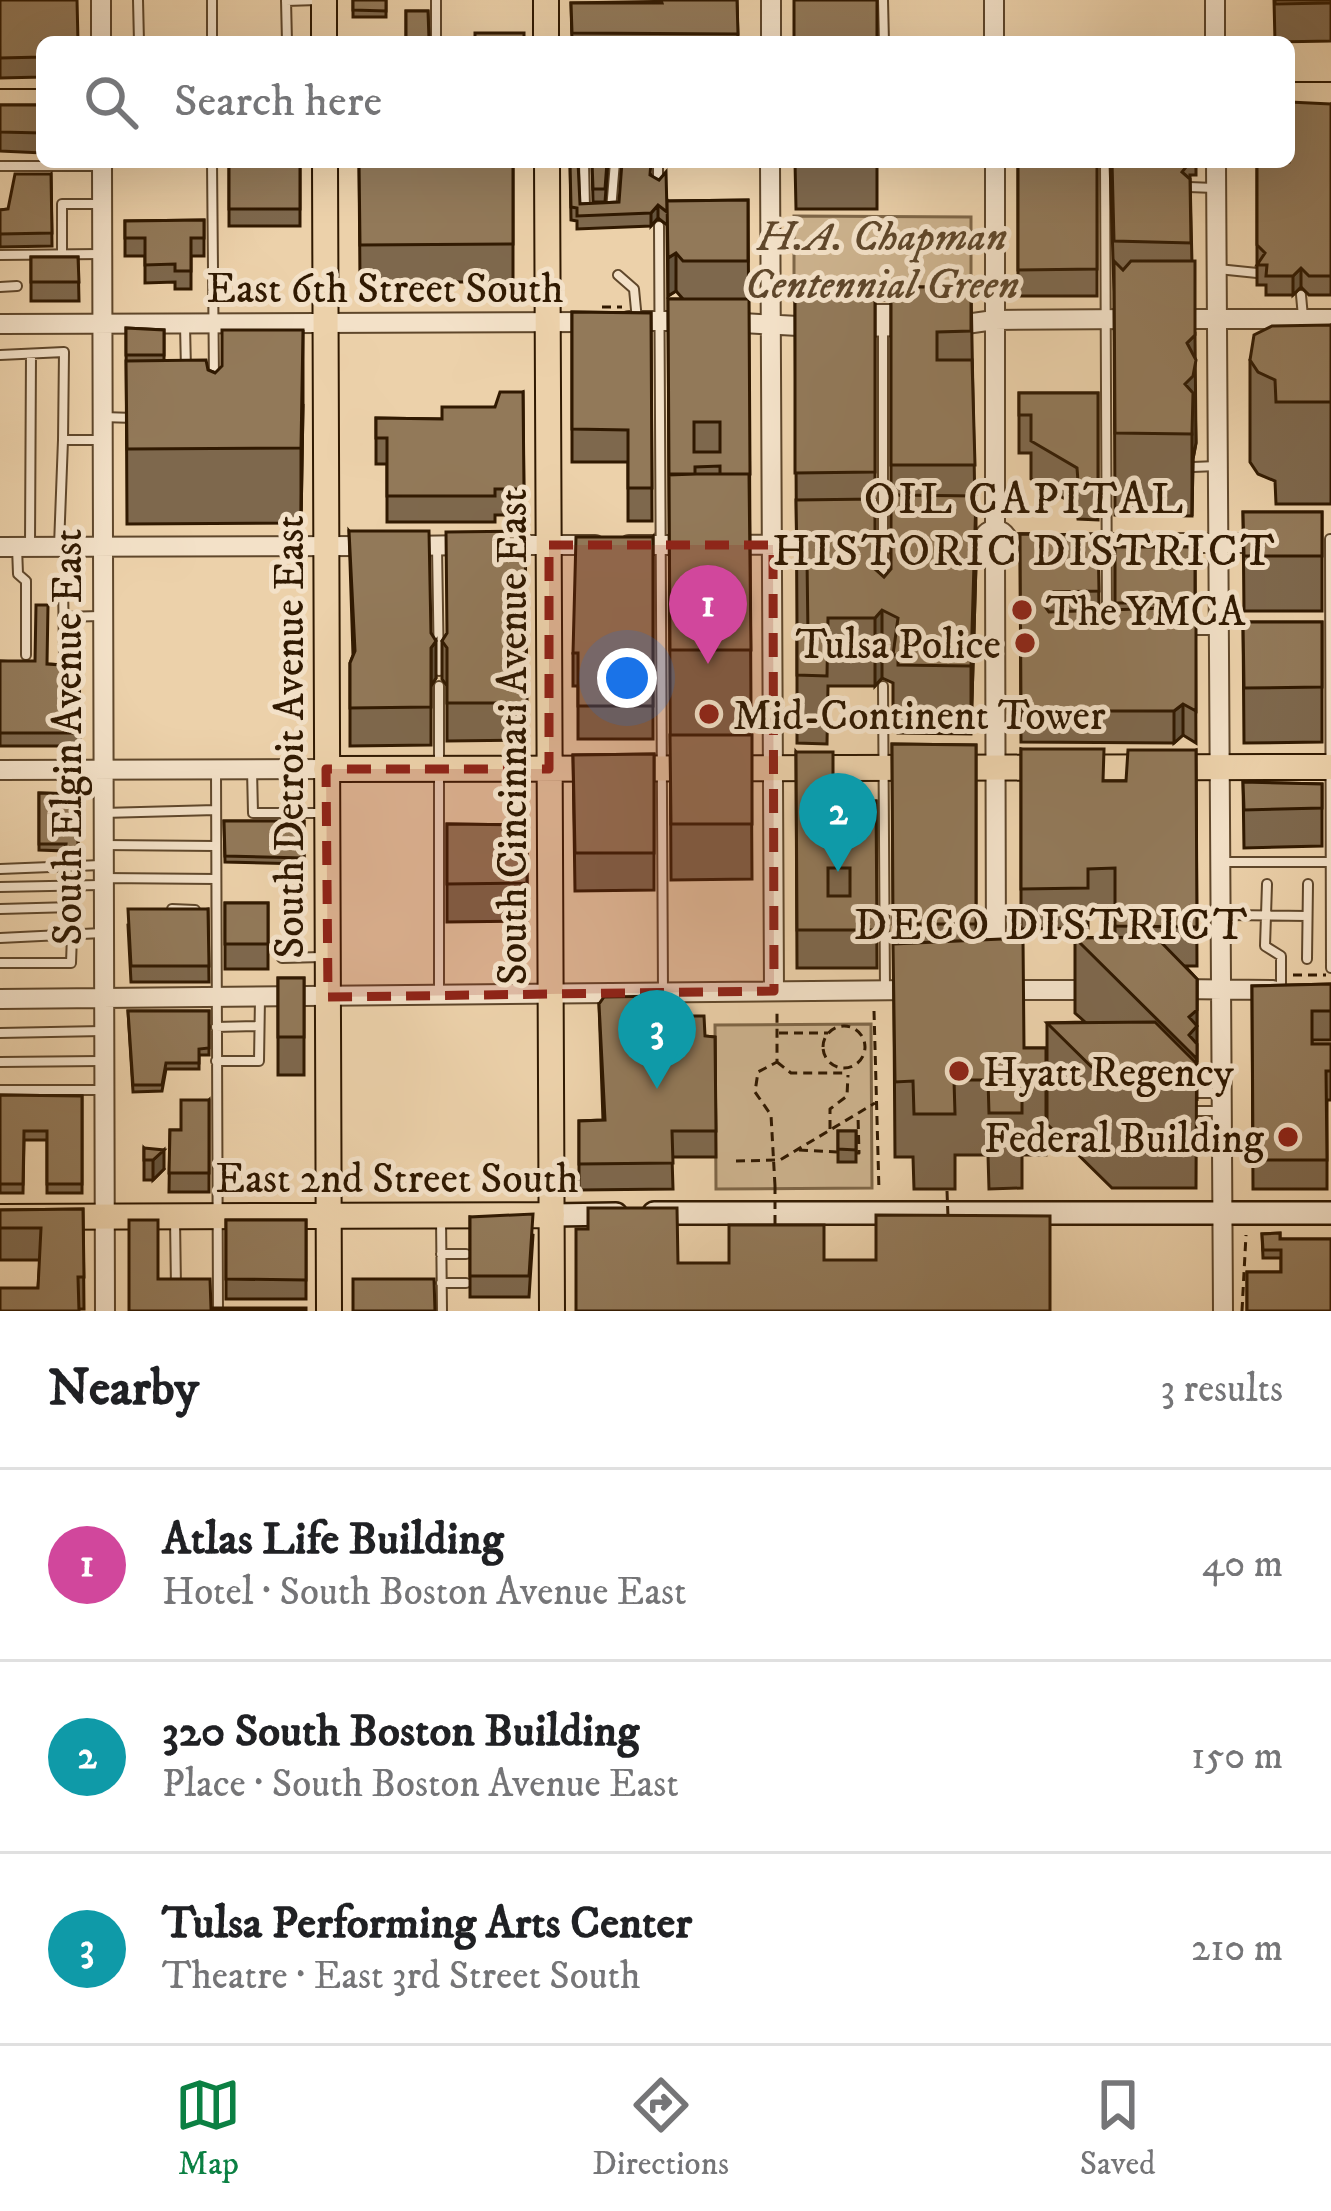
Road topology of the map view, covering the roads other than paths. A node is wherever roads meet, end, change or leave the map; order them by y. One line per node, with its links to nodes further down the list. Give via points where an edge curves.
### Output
1 (101, 0): 12 (street)
2 (138, 0): 13 (lane)
3 (212, 0): 14 (lane)
4 (286, 0): 5 (lane); 15 (lane)
5 (324, 0): 16 (main road)
6 (436, 0): 17 (lane)
7 (546, 0): 18 (main road)
8 (771, 0): 19 (street)
9 (884, 0): 20 (lane)
10 (994, 0): 21 (street)
11 (1215, 0): 22 (street)
12 (101, 36)
13 (139, 36)
14 (212, 36)
15 (287, 36)
16 (324, 36)
17 (436, 36)
18 (546, 36)
19 (771, 36)
20 (884, 36)
21 (994, 36)
22 (1215, 36)
23 (1295, 94): 24 (main road)
24 (1331, 95)
25 (0, 102): 26 (main road)
26 (36, 102)
27 (36, 165): 28 (lane)
28 (0, 166)
29 (102, 168): 43 (street, South Elgin Avenue East)
30 (212, 168): 64 (lane)
31 (325, 168): 65 (main road, South Detroit Avenue East)
32 (547, 168): 61 (main road, South Cincinnati Avenue East)
33 (584, 168): 34 (lane, via 585,209 613,210)
34 (614, 168)
35 (658, 168): 40 (lane)
36 (769, 168): 62 (street, via 761,228)
37 (995, 168): 59 (street)
38 (1105, 168): 67 (lane)
39 (1216, 168): 42 (street)
40 (658, 185)
41 (1189, 188): 42 (lane)
42 (1216, 188): 48 (street, via 1207,222)
43 (102, 204): 45 (lane, via 62,204); 46 (street, South Elgin Avenue East)
44 (659, 226): 54 (lane)
45 (62, 254): 46 (lane); 47 (lane)
46 (102, 254): 66 (street, South Elgin Avenue East)
47 (0, 255)
48 (1216, 269): 49 (lane); 55 (street)
49 (1257, 273)
50 (618, 275): 60 (lane, via 634,289)
51 (0, 286): 52 (lane)
52 (17, 286)
53 (1301, 295): 56 (lane)
54 (670, 316): 60 (street, East 6th Street South); 62 (street, East 6th Street South); 91 (lane)
55 (1217, 319): 56 (street, East 6th Street South); 67 (street, East 6th Street South); 77 (street)
56 (1303, 319): 57 (street, East 6th Street South)
57 (1331, 319)
58 (883, 320): 59 (street, East 6th Street South); 62 (street, East 6th Street South); 88 (lane)
59 (994, 320): 67 (street, East 6th Street South); 85 (street)
60 (637, 321): 61 (street, East 6th Street South)
61 (548, 322): 65 (street, East 6th Street South); 90 (main road, South Cincinnati Avenue East)
62 (771, 322): 87 (street)
63 (185, 323): 64 (street, East 6th Street South); 66 (street, East 6th Street South); 73 (lane)
64 (213, 323): 65 (street, East 6th Street South); 72 (lane)
65 (326, 323): 93 (main road, South Detroit Avenue East, via 315,390)
66 (103, 324): 68 (street, East 6th Street South); 75 (street, South Elgin Avenue East, via 109,383)
67 (1116, 324): 86 (lane)
68 (0, 325)
69 (31, 354): 70 (lane); 79 (lane, via 64,352); 92 (lane)
70 (0, 355)
71 (228, 380): 72 (lane)
72 (214, 381): 74 (lane)
73 (186, 383)
74 (214, 400)
75 (102, 417): 76 (lane); 80 (street, South Elgin Avenue East)
76 (146, 418)
77 (1218, 424): 78 (lane); 81 (street)
78 (1197, 426)
79 (63, 440): 80 (lane); 94 (lane)
80 (102, 440): 95 (street, South Elgin Avenue East)
81 (1218, 466): 82 (lane); 84 (street)
82 (1193, 467)
83 (1317, 541): 84 (street); 100 (lane)
84 (1220, 542): 86 (street); 103 (street)
85 (995, 543): 86 (street); 88 (street); 120 (street)
86 (1106, 543): 99 (lane)
87 (773, 544): 88 (street); 91 (street); 123 (street)
88 (883, 544): 96 (lane)
89 (437, 545): 90 (street); 93 (street); 108 (lane)
90 (549, 545): 91 (street); 118 (main road, South Cincinnati Avenue East, via 560,631)
91 (659, 545): 122 (lane)
92 (9, 546): 94 (street); 105 (lane, via 26,581)
93 (326, 546): 95 (street); 116 (main road, South Detroit Avenue East)
94 (66, 547): 95 (street); 98 (lane, via 73,572 63,580)
95 (102, 547): 97 (street, South Elgin Avenue East)
96 (882, 606)
97 (102, 616): 98 (lane); 113 (street, South Elgin Avenue East)
98 (64, 617): 104 (lane)
99 (1107, 626)
100 (1330, 626): 101 (lane); 107 (lane)
101 (1310, 627)
102 (1178, 631): 103 (lane)
103 (1224, 639): 111 (street)
104 (64, 654)
105 (26, 656)
106 (1310, 660): 107 (lane)
107 (1330, 660): 112 (lane)
108 (439, 670)
109 (439, 686): 117 (lane)
110 (883, 686): 119 (lane)
111 (1220, 767): 112 (main road); 120 (main road, via 1182,757); 130 (street, via 1227,805)
112 (1331, 767): 125 (lane)
113 (102, 769): 114 (street); 121 (street); 127 (street, South Elgin Avenue East)
114 (216, 769): 115 (street); 126 (lane)
115 (252, 769): 116 (street); 128 (lane, via 253,813)
116 (326, 769): 117 (main road); 128 (main road, South Detroit Avenue East)
117 (440, 769): 118 (main road); 161 (lane)
118 (550, 769): 122 (main road, via 627,780); 159 (main road, South Cincinnati Avenue East, via 540,880)
119 (883, 769): 120 (main road); 123 (main road); 157 (lane)
120 (998, 769): 154 (street, via 987,990)
121 (0, 770)
122 (662, 770): 123 (main road); 158 (lane)
123 (774, 770): 166 (street)
124 (1308, 805): 125 (lane)
125 (1330, 805): 131 (lane)
126 (216, 810): 127 (lane); 129 (lane)
127 (103, 813): 132 (street, South Elgin Avenue East)
128 (326, 813): 147 (main road, South Detroit Avenue East)
129 (216, 846): 132 (lane); 134 (lane)
130 (1220, 862): 131 (lane); 141 (street)
131 (1330, 862): 151 (lane)
132 (103, 868): 133 (lane); 134 (lane); 137 (lane); 144 (street, South Elgin Avenue East)
133 (0, 869)
134 (216, 878): 140 (lane)
135 (1267, 884): 142 (lane)
136 (1308, 884): 143 (lane)
137 (0, 887)
138 (0, 909): 145 (lane, via 74,908)
139 (172, 909): 140 (lane)
140 (215, 910): 162 (lane)
141 (1219, 915): 142 (lane); 152 (street)
142 (1266, 916): 143 (lane); 156 (lane, via 1265,946 1281,956)
143 (1307, 916): 149 (lane)
144 (103, 933): 145 (lane); 165 (street, South Elgin Avenue East)
145 (73, 936): 146 (lane); 150 (lane, via 71,963)
146 (0, 938)
147 (328, 957): 148 (lane); 160 (main road, South Detroit Avenue East)
148 (281, 958)
149 (1307, 959)
150 (0, 964)
151 (1331, 968)
152 (1219, 989): 155 (street); 156 (street); 177 (street)
153 (932, 990): 157 (street)
154 (1112, 990)
155 (1146, 990)
156 (1289, 990)
157 (885, 991): 166 (street)
158 (663, 993): 159 (street); 166 (street)
159 (551, 994): 161 (street); 183 (main road, South Cincinnati Avenue East)
160 (328, 997): 161 (street); 163 (street); 184 (main road, South Detroit Avenue East)
161 (439, 997)
162 (215, 998): 163 (street); 165 (street); 168 (lane)
163 (260, 998): 167 (lane)
164 (0, 999): 165 (street)
165 (104, 999): 169 (street, South Elgin Avenue East)
166 (775, 1001)
167 (259, 1026): 168 (lane); 172 (lane, via 259,1061)
168 (216, 1027): 172 (lane)
169 (104, 1031): 170 (lane); 171 (street, South Elgin Avenue East)
170 (0, 1033)
171 (104, 1061): 173 (lane); 175 (street, South Elgin Avenue East)
172 (216, 1061): 189 (lane)
173 (0, 1062)
174 (0, 1090): 175 (lane)
175 (104, 1090): 187 (street, South Elgin Avenue East)
176 (1197, 1093): 177 (lane)
177 (1220, 1102): 178 (lane); 180 (street)
178 (1197, 1112)
179 (1174, 1131): 180 (lane, via 1188,1145)
180 (1221, 1145): 182 (street)
181 (1331, 1213): 182 (main road, East 2nd Street South)
182 (1222, 1214): 183 (main road, East 2nd Street South); 200 (street)
183 (552, 1215): 185 (main road, East 2nd Street South); 199 (main road, South Cincinnati Avenue East)
184 (329, 1216): 185 (main road, East 2nd Street South); 189 (main road, East 2nd Street South); 197 (main road, South Detroit Avenue East)
185 (441, 1216): 190 (lane)
186 (0, 1217): 187 (main road, East 2nd Street South)
187 (105, 1217): 188 (main road, East 2nd Street South); 195 (street, South Elgin Avenue East)
188 (175, 1217): 189 (main road, East 2nd Street South); 194 (lane)
189 (218, 1217): 196 (lane)
190 (441, 1254): 191 (lane); 192 (lane)
191 (466, 1254)
192 (441, 1283): 193 (lane); 198 (lane)
193 (466, 1283)
194 (176, 1294)
195 (105, 1311)
196 (218, 1311)
197 (329, 1311)
198 (442, 1311)
199 (552, 1311)
200 (1222, 1311)

